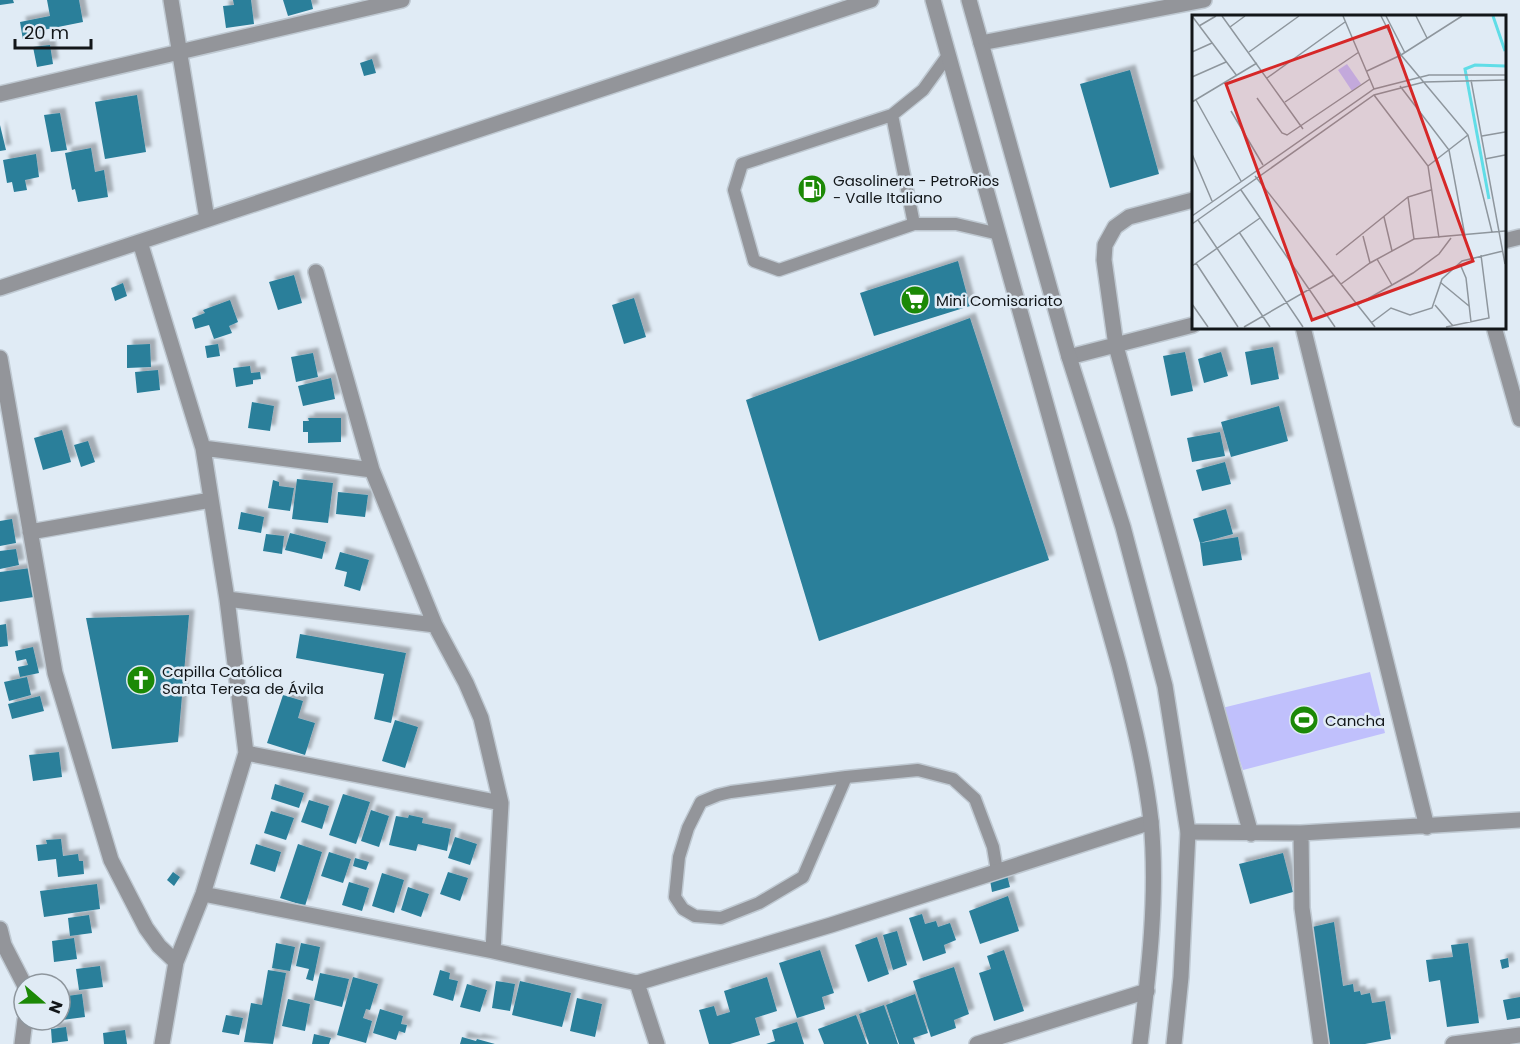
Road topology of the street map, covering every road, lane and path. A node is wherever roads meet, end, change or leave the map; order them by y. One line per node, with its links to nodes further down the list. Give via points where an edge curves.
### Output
1 (171, 0): 8 (street)
2 (402, 0): 8 (street)
3 (871, 0): 13 (street)
4 (933, 0): 9 (street)
5 (969, 0): 7 (street)
6 (1204, 0): 7 (street)
7 (981, 43): 25 (street)
8 (181, 51): 10 (street); 13 (street)
9 (948, 54): 11 (lane, via 923,90); 15 (street)
10 (0, 94)
11 (892, 115): 14 (lane); 14 (lane, via 742,164 734,190 754,261 778,270)
12 (1192, 200): 24 (street, via 1129,217 1114,227 1105,245 1104,260)
13 (207, 219): 18 (street)
14 (914, 224): 15 (lane, via 956,224)
15 (999, 234): 38 (street, via 1119,665 1138,740)
16 (1520, 237): 17 (street)
17 (1505, 241)
18 (140, 242): 20 (street); 28 (street)
19 (316, 272): 29 (street)
20 (0, 288)
21 (1192, 325): 24 (street)
22 (1303, 328): 39 (street)
23 (1494, 328): 27 (street)
24 (1116, 346): 25 (street); 42 (street)
25 (1069, 357): 40 (street, via 1123,527 1165,686)
26 (0, 358): 31 (street)
27 (1520, 419)
28 (203, 448): 29 (street); 30 (street)
29 (372, 470): 33 (street)
30 (211, 500): 31 (street); 32 (street)
31 (30, 532): 47 (street, via 55,673 111,860 146,928)
32 (227, 599): 33 (street); 34 (street)
33 (435, 626): 36 (street, via 481,718)
34 (246, 753): 36 (street); 44 (street)
35 (846, 777): 35 (lane, via 731,792 702,802 688,828 680,857 675,897 683,909 695,916 721,918 759,903 803,877); 43 (lane, via 918,770 953,779 975,800)
36 (501, 803): 46 (street)
37 (1520, 820): 39 (street)
38 (1151, 822): 43 (street); 50 (street, via 1154,893)
39 (1426, 826): 41 (street)
40 (1188, 832): 42 (street); 56 (street)
41 (1301, 832): 42 (street); 57 (street, via 1302,908)
42 (1251, 834)
43 (997, 871): 49 (street)
44 (203, 894): 46 (street); 47 (street)
45 (0, 929): 48 (street)
46 (493, 951): 49 (street)
47 (176, 962): 52 (street)
48 (6, 964)
49 (637, 983): 53 (street)
50 (1147, 991): 54 (street); 55 (street)
51 (1520, 1035): 58 (street)
52 (162, 1044)
53 (657, 1044)
54 (977, 1044)
55 (1140, 1044)
56 (1174, 1044)
57 (1321, 1044)
58 (1453, 1044)

